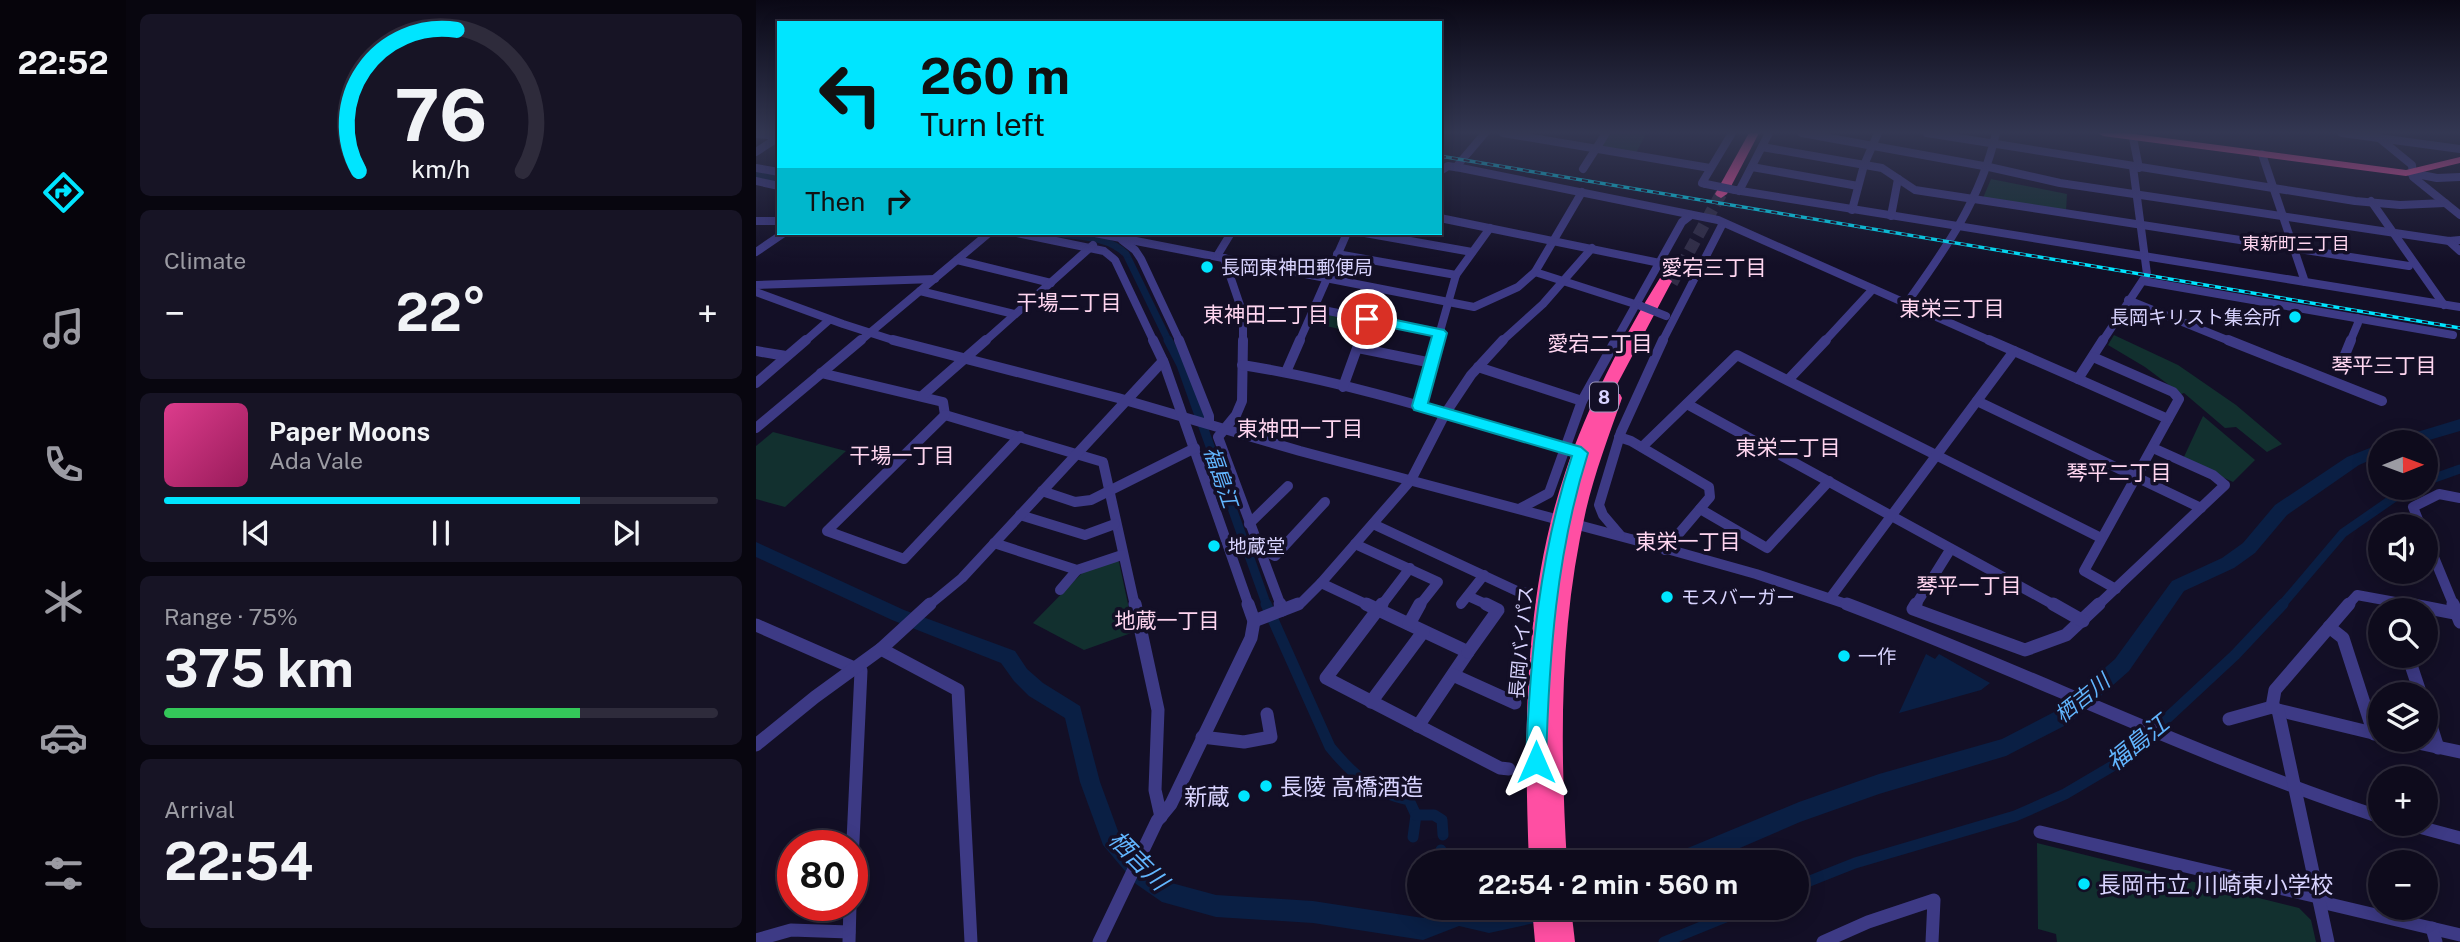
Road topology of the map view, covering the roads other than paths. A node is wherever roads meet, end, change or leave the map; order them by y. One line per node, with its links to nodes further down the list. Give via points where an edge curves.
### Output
1 (1500, 177): 24 (street)
2 (1705, 177): 22 (street, via 1702,183)
3 (1720, 177): 22 (highway)
4 (1722, 177): 22 (highway)
5 (1746, 177): 23 (street)
6 (1808, 177): 20 (street)
7 (1861, 177): 20 (street)
8 (1895, 177): 17 (street)
9 (1984, 177): 26 (street)
10 (2031, 177): 25 (street)
11 (2137, 177): 25 (street)
12 (2204, 177): 21 (street)
13 (2269, 177): 21 (street)
14 (2415, 177): 28 (street)
15 (2432, 177): 16 (street)
16 (2460, 177)
17 (1898, 179): 26 (street, via 1915,190); 32 (street)
18 (756, 181): 19 (street)
19 (777, 186)
20 (1858, 186): 29 (street)
21 (2272, 187): 27 (street); 33 (street)
22 (1713, 190): 23 (street, bridge)
23 (1737, 190): 29 (street)
24 (1582, 192): 30 (street); 50 (street)
25 (2138, 195): 33 (street); 38 (street)
26 (1974, 199): 38 (street); 39 (street)
27 (2367, 201): 28 (street, via 2412,207); 41 (street)
28 (2445, 203): 31 (street)
29 (1852, 210): 32 (street)
30 (1691, 215): 37 (street); 62 (street)
31 (2460, 215)
32 (1891, 216): 39 (street)
33 (2282, 217): 41 (street); 54 (street)
34 (1442, 218): 40 (street)
35 (756, 221): 36 (street)
36 (777, 221)
37 (1723, 223): 64 (street); 74 (street)
38 (2141, 225): 54 (street); 60 (street)
39 (1960, 227): 60 (street); 80 (street)
40 (1490, 228): 50 (street); 57 (street)
41 (2389, 232): 51 (street); 63 (street); 81 (street)
42 (781, 235): 56 (street)
43 (987, 235): 61 (street)
44 (1029, 235): 52 (street)
45 (1104, 235): 52 (street); 59 (street); 120 (street, via 1129,244 1141,259 1188,356 1209,416)
46 (1230, 235): 59 (street)
47 (1345, 235): 58 (street)
48 (1376, 235): 57 (street)
49 (2460, 240): 51 (street)
50 (1554, 241): 53 (street); 65 (street)
51 (2449, 241): 55 (street)
52 (1092, 246): 72 (street); 98 (street, via 1112,256)
53 (1592, 248): 62 (street); 69 (street)
54 (2294, 248): 63 (street); 71 (street)
55 (2460, 251)
56 (756, 252)
57 (1472, 252): 66 (street)
58 (1337, 254): 66 (street); 68 (street)
59 (1221, 257): 68 (street); 100 (street, via 1241,300)
60 (2146, 257): 70 (street); 71 (street)
61 (957, 260): 67 (street); 72 (street)
62 (1659, 262): 64 (street); 79 (street)
63 (2409, 266): 81 (street)
64 (1699, 271): 85 (street)
65 (1535, 272): 69 (street); 78 (street, via 1518,287 1474,307)
66 (1456, 275): 78 (street)
67 (935, 278): 73 (street); 75 (street)
68 (1325, 279): 78 (street); 83 (street)
69 (1564, 280): 79 (street); 101 (street)
70 (2143, 281): 77 (street); 86 (street)
71 (2305, 282): 81 (street)
72 (1051, 283): 84 (street)
73 (756, 285)
74 (1873, 289): 80 (street); 106 (street)
75 (920, 290): 84 (street); 89 (street)
76 (756, 292): 88 (street)
77 (2128, 300): 96 (street); 113 (street)
78 (1449, 303): 90 (street)
79 (1638, 304): 85 (street, bridge); 111 (street)
80 (1906, 304): 94 (street)
81 (2439, 304): 82 (street)
82 (2460, 307)
83 (1313, 309): 87 (street); 103 (street)
84 (1014, 314): 97 (street)
85 (1670, 317): 124 (street)
86 (2357, 318): 91 (street); 102 (street)
87 (1367, 319): 90 (street); 92 (street)
88 (828, 321): 89 (street); 95 (street)
89 (871, 332): 97 (street); 104 (street)
90 (1440, 333): 99 (street)
91 (2453, 335)
92 (1358, 348): 99 (street); 108 (street)
93 (756, 351): 95 (street)
94 (2014, 351): 105 (street); 112 (street)
95 (786, 356): 107 (street)
96 (2093, 356): 105 (street); 119 (street, via 2173,392 2179,399)
97 (964, 357): 109 (street); 110 (street)
98 (1163, 360): 110 (street); 118 (street)
99 (1432, 363): 115 (street)
100 (1242, 365): 103 (street); 123 (street, via 1241,405)
101 (1478, 367): 111 (street); 116 (street)
102 (2340, 368)
103 (1286, 372): 108 (street)
104 (821, 373): 109 (street); 121 (street)
105 (2078, 379): 119 (street)
106 (1788, 380): 114 (street, via 1737,355); 132 (street)
107 (756, 383)
108 (1343, 387): 115 (street)
109 (922, 396): 117 (street, via 943,402)
110 (1126, 400): 118 (street); 130 (street)
111 (1582, 401): 128 (street)
112 (1977, 401): 132 (street); 133 (street)
113 (2382, 401)
114 (1687, 404): 126 (street); 135 (street)
115 (1419, 406): 116 (street)
116 (1445, 414): 128 (street); 134 (street)
117 (945, 415): 125 (street); 125 (street, via 827,531 904,559)
118 (1184, 417): 120 (street); 127 (street)
119 (2168, 419): 129 (street)
120 (1206, 423): 123 (street)
121 (756, 428)
122 (1602, 428): 124 (street); 131 (highway, 長岡バイパス / 8, via 1669,282 1617,369); 147 (highway, 長岡バイパス / 8)
123 (1224, 430): 134 (street); 149 (street, via 1218,437)
124 (1620, 435): 126 (street); 151 (street, via 1599,505)
125 (1020, 436): 130 (street)
126 (1642, 447): 143 (street, via 1709,487 1710,497)
127 (1195, 448): 138 (street); 173 (street)
128 (1563, 448): 131 (street); 141 (street, via 1549,493)
129 (2153, 448): 133 (street); 142 (street, via 2225,482)
130 (1078, 453): 137 (street); 138 (street, via 1103,462)
131 (1581, 453): 147 (highway, 長岡バイパス / 8)
132 (1936, 455): 146 (street); 152 (street)
133 (2136, 477): 142 (street); 152 (street)
134 (1410, 480): 141 (street); 150 (street)
135 (1829, 481): 143 (street, via 1767,548); 146 (street)
136 (1288, 486): 149 (street)
137 (1042, 491): 138 (street, via 1080,502); 145 (street)
138 (1109, 494): 148 (street)
139 (2459, 499): 144 (street, via 2439,494 2413,507)
140 (1325, 502): 157 (street, via 1275,556)
141 (1521, 508): 147 (street)
142 (2201, 508): 164 (street)
143 (1700, 509): 155 (street)
144 (2416, 514)
145 (1020, 515): 148 (street, via 1084,535); 153 (street)
146 (1890, 517): 156 (street); 167 (street)
147 (1568, 522): 151 (street); 203 (highway, 長岡バイパス / 8, via 1555,643)
148 (1115, 524): 158 (street)
149 (1249, 524): 157 (street)
150 (1373, 524): 154 (street); 162 (street)
151 (1621, 536): 155 (street)
152 (2101, 538): 164 (street, via 2084,571)
153 (994, 543): 161 (street); 179 (street, via 950,589)
154 (1355, 544): 160 (street); 163 (street)
155 (1665, 550): 167 (street)
156 (1950, 550): 174 (street); 174 (street, via 1913,610 2025,650 2066,635)
157 (1260, 553): 169 (street)
158 (1122, 555): 161 (street); 198 (street, via 1158,710 1155,790)
159 (2438, 566): 172 (street)
160 (1410, 568): 170 (street); 175 (street, via 1438,582)
161 (1077, 570): 165 (street)
162 (1484, 575): 166 (street); 180 (street, via 1465,600 1498,610)
163 (1321, 583): 169 (street, via 1301,603); 170 (street)
164 (2116, 589): 174 (street)
165 (1060, 590)
166 (1527, 593)
167 (1831, 597): 196 (street)
168 (2368, 598): 177 (street, via 2357,595)
169 (1280, 611): 173 (street)
170 (1378, 611): 175 (street); 183 (street, via 1326,678)
171 (2438, 613): 172 (street)
172 (2459, 616)
173 (1258, 620): 191 (street)
174 (2083, 621)
175 (1409, 624): 178 (street)
176 (756, 625): 181 (street)
177 (2329, 627): 185 (street, via 2343,638); 186 (street, via 2275,690)
178 (1423, 632): 180 (street); 183 (street)
179 (885, 644): 181 (street); 213 (street, via 958,691 960,697)
180 (1468, 652): 182 (street)
181 (855, 668): 192 (street); 199 (street, via 861,671)
182 (1453, 675): 184 (street); 189 (street)
183 (1371, 702): 189 (street)
184 (1515, 703)
185 (2368, 708)
186 (2275, 709): 188 (street); 190 (street); 196 (street)
187 (1267, 715): 191 (street, via 1271,737 1244,742)
188 (2229, 719)
189 (1418, 726): 195 (street)
190 (2368, 732)
191 (1202, 737): 198 (street, via 1171,804)
192 (758, 739)
193 (2438, 748): 194 (street)
194 (2460, 752)
195 (1509, 769)
196 (2295, 790): 197 (street); 206 (street)
197 (2368, 813)
198 (1159, 819): 214 (street)
199 (854, 830)
200 (2040, 832): 206 (street)
201 (2438, 832): 202 (street)
202 (2460, 838)
203 (1546, 839): 204 (highway, 長岡バイパス / 8); 205 (highway, 長岡バイパス / 8)
204 (1543, 850)
205 (1551, 850)
206 (2318, 897): 210 (street, via 2325,903); 219 (street)
207 (1544, 920): 215 (highway)
208 (1561, 920): 216 (highway)
209 (2460, 934): 210 (street)
210 (2434, 935)
211 (849, 937): 212 (street, via 791,930)
212 (756, 940)
213 (971, 942)
214 (1099, 942)
215 (1546, 942)
216 (1564, 942)
217 (1823, 942): 218 (street, via 1934,900)
218 (1932, 942)
219 (2328, 942)

